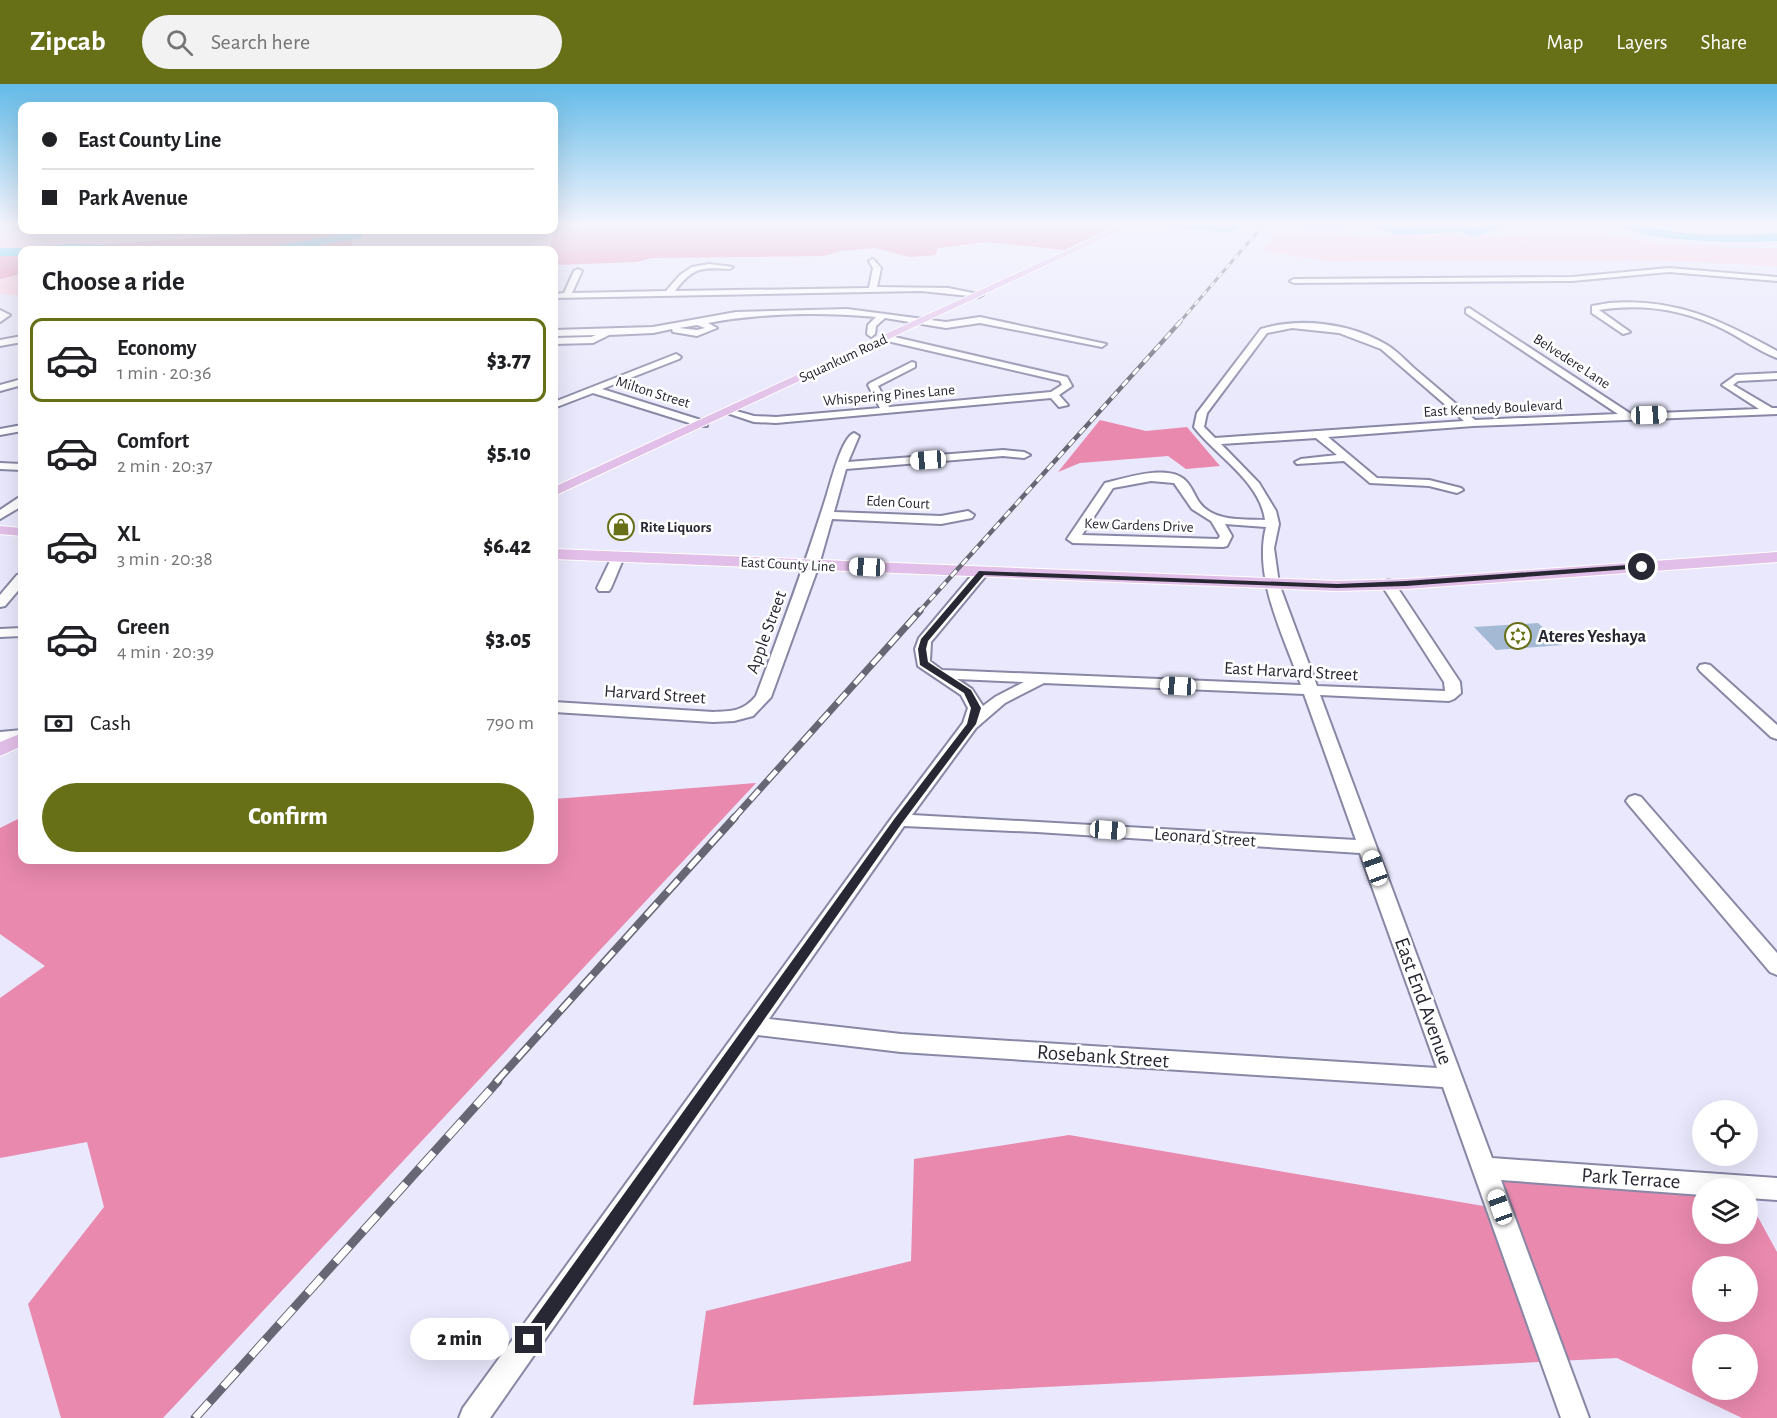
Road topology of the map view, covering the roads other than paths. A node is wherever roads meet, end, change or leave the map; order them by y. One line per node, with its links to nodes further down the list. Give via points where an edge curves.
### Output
1 (572, 285): 7 (street)
2 (675, 285): 6 (street)
3 (873, 285): 5 (street)
4 (1000, 285): 8 (main road, Squankum Road)
5 (872, 290): 6 (street); 8 (street, via 948,290)
6 (670, 292): 7 (street)
7 (567, 295): 9 (street)
8 (979, 295): 15 (main road, Squankum Road)
9 (558, 296)
10 (1469, 311): 39 (street, Belvedere Lane)
11 (0, 313): 13 (street, via 6,315)
12 (883, 315): 14 (street, via 736,315); 15 (street); 20 (street, via 872,325)
13 (0, 319)
14 (696, 321): 16 (street); 16 (street, via 712,328 697,333)
15 (922, 321): 21 (main road, Squankum Road); 25 (street, via 950,325 980,320)
16 (665, 328): 17 (street)
17 (607, 332): 19 (street); 23 (street, via 593,340)
18 (1626, 332): 26 (street, via 1596,313 1595,308 1644,305 1689,311 1706,316)
19 (558, 333)
20 (871, 333)
21 (886, 338): 33 (street, Whispering Pines Lane, via 1064,379 1067,386); 37 (main road, Squankum Road)
22 (18, 340): 24 (street)
23 (558, 341)
24 (0, 343)
25 (1102, 344)
26 (1777, 355)
27 (676, 357): 32 (street)
28 (912, 365): 36 (street, via 873,385)
29 (1777, 376): 38 (street, via 1736,378 1727,385)
30 (18, 383): 31 (street)
31 (0, 388)
32 (594, 390): 34 (street); 41 (street, Milton Street)
33 (1053, 395): 35 (street); 36 (street, Whispering Pines Lane)
34 (558, 404)
35 (1063, 405)
36 (886, 410): 37 (street, Whispering Pines Lane, via 776,420)
37 (729, 412): 41 (main road, Squankum Road)
38 (1775, 412): 39 (street, East Kennedy Boulevard)
39 (1628, 416): 40 (street, East Kennedy Boulevard)
40 (1473, 423): 44 (street, East Kennedy Boulevard); 46 (street, via 1384,347 1369,339 1298,325 1276,326 1264,331 1202,413 1199,427)
41 (704, 424): 53 (main road, Squankum Road)
42 (18, 429): 43 (street)
43 (0, 432)
44 (1318, 434): 46 (street, East Kennedy Boulevard); 48 (street)
45 (854, 436): 52 (street, Apple Street)
46 (1210, 442): 60 (street, via 1256,486)
47 (1024, 455): 52 (street, via 1002,453)
48 (1346, 458): 49 (street); 54 (street, via 1374,481 1429,483)
49 (1301, 462)
50 (18, 465): 51 (street)
51 (0, 466)
52 (841, 466): 57 (street, Apple Street)
53 (558, 489)
54 (1457, 490)
55 (18, 504): 56 (street)
56 (0, 515)
57 (826, 515): 58 (street, Eden Court, via 941,520); 66 (street, Apple Street)
58 (968, 515)
59 (1216, 519): 59 (street, Kew Gardens Drive, via 1199,510 1172,477 1109,485 1073,539 1223,543 1226,536); 60 (street, Kew Gardens Drive)
60 (1273, 524): 69 (street, East End Avenue, via 1268,543)
61 (0, 530): 62 (main road)
62 (18, 531)
63 (558, 554): 64 (main road, East County Line)
64 (618, 557): 66 (main road, East County Line); 71 (street)
65 (1777, 557): 70 (main road, East County Line)
66 (812, 565): 67 (main road, East County Line); 80 (street, Apple Street, via 763,697)
67 (982, 572): 69 (main road, East County Line); 75 (street, via 924,641)
68 (18, 583): 72 (street)
69 (1272, 584): 70 (main road, East County Line); 78 (street, East End Avenue)
70 (1388, 584): 78 (street, East Harvard Street, via 1452,682 1453,693 1449,696)
71 (604, 588)
72 (0, 603)
73 (18, 632): 74 (street)
74 (0, 633)
75 (931, 667): 77 (street, East Harvard Street); 81 (street, via 967,692 976,708)
76 (1706, 668): 82 (street)
77 (1043, 679): 78 (street, East Harvard Street); 81 (street, via 1000,699)
78 (1312, 692): 89 (street, East End Avenue)
79 (558, 707): 80 (street, Harvard Street, via 717,717 747,714)
80 (753, 709)
81 (971, 724): 88 (street)
82 (1777, 734)
83 (0, 737): 84 (street)
84 (18, 737)
85 (18, 739): 86 (main road)
86 (0, 750)
87 (1635, 801): 90 (street)
88 (899, 820): 89 (street, Leonard Street); 91 (street)
89 (1367, 847): 92 (street, East End Avenue)
90 (1777, 968)
91 (754, 1026): 92 (street, Rosebank Street, via 901,1043); 95 (street)
92 (1452, 1078): 93 (street, East End Avenue)
93 (1485, 1168): 94 (street, Park Terrace); 96 (street, East End Avenue)
94 (1777, 1189)
95 (473, 1418)
96 (1575, 1418)

